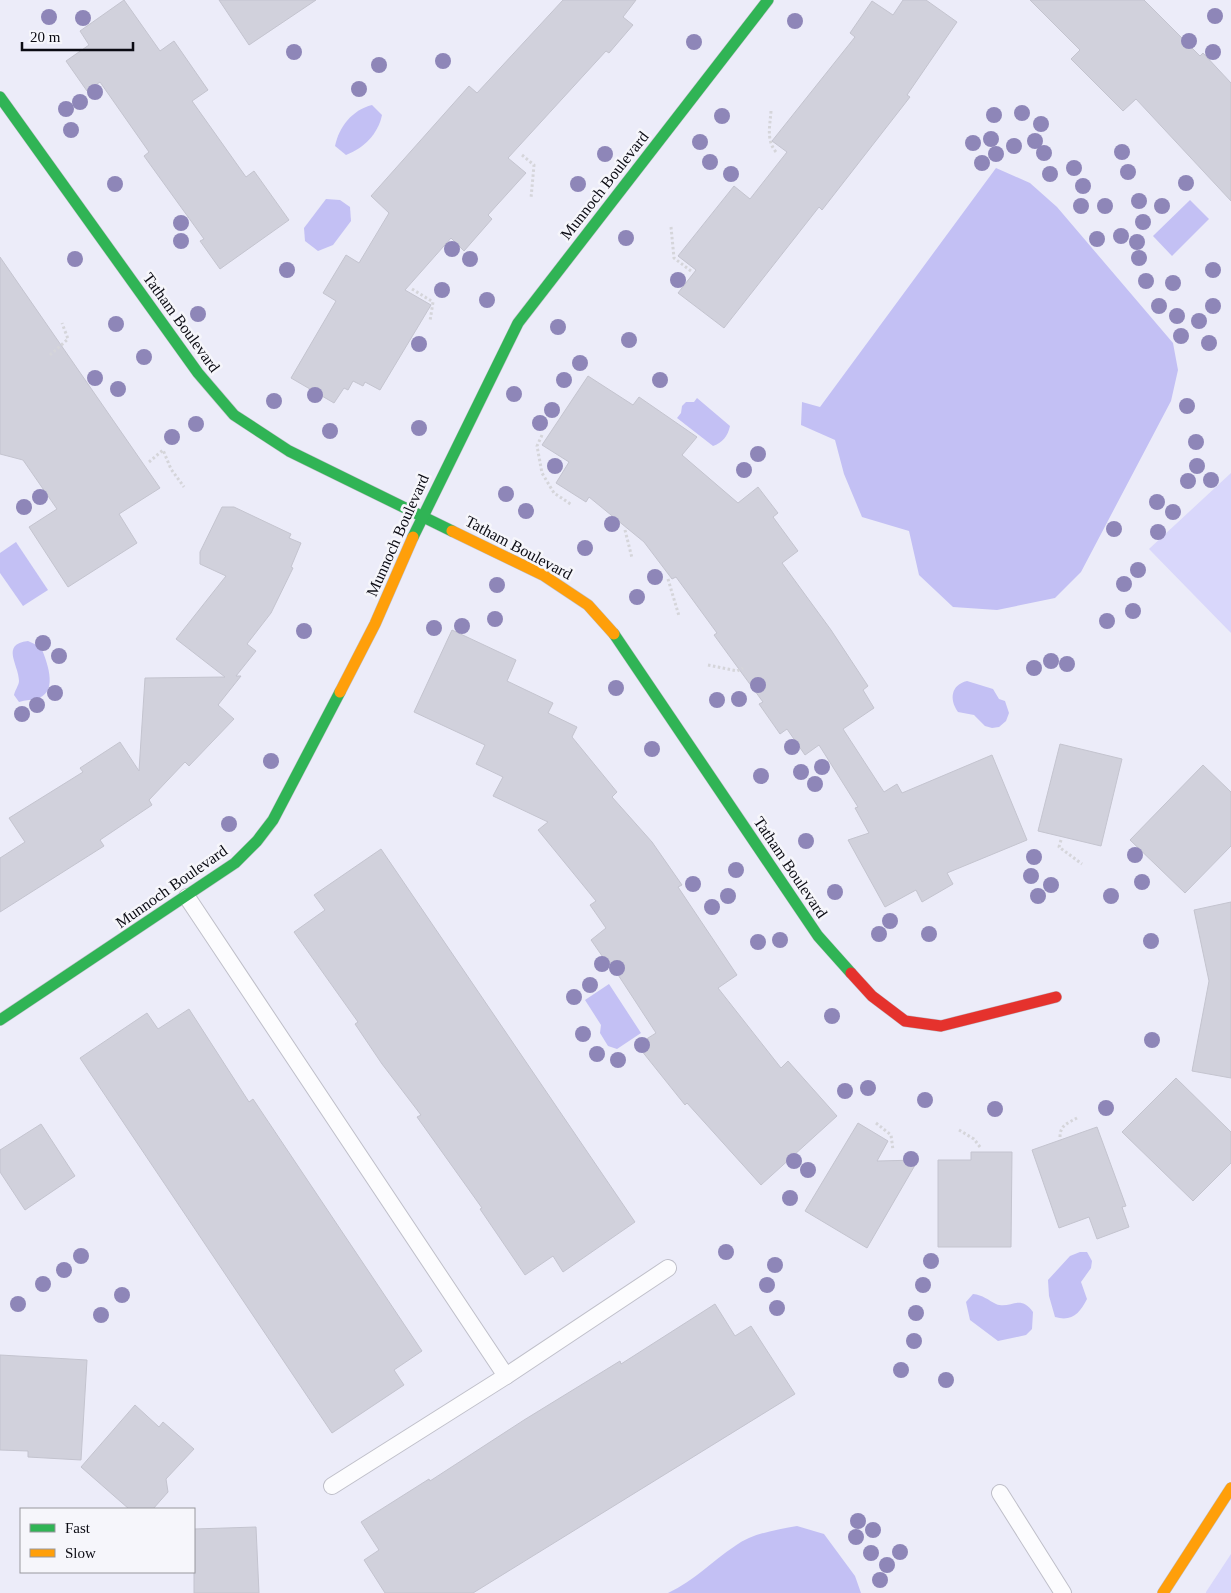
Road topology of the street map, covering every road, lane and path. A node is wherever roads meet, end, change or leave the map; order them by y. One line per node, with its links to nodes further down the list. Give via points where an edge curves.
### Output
1 (768, 0): 17 (street, Munnoch Boulevard, via 518,323)
2 (0, 97): 17 (street, Tatham Boulevard, via 198,373 234,414 289,451)
3 (771, 111): 4 (path, via 769,135)
4 (776, 152)
5 (522, 155): 6 (path, via 534,165)
6 (531, 198)
7 (671, 227): 8 (path, via 674,258)
8 (691, 271)
9 (412, 289): 10 (path, via 433,302)
10 (430, 321)
11 (62, 323): 12 (path, via 68,339)
12 (50, 355)
13 (542, 435): 16 (path, via 537,446 542,473 554,493)
14 (148, 462): 15 (path, via 164,450 171,469)
15 (184, 487)
16 (572, 505)
17 (422, 516): 26 (street, Munnoch Boulevard, via 375,624 273,820 235,863); 27 (street, Tatham Boulevard, via 543,575 588,605 620,641 818,936 872,996 906,1021 941,1026)
18 (624, 530): 19 (path)
19 (632, 558)
20 (668, 579): 21 (path)
21 (679, 616)
22 (708, 665): 23 (path, via 737,671)
23 (743, 668)
24 (1061, 840): 25 (path, via 1059,847)
25 (1082, 864)
26 (187, 897): 28 (street, Munnoch Boulevard); 36 (lane)
27 (1056, 997)
28 (0, 1020)
29 (1077, 1118): 32 (path, via 1064,1125)
30 (876, 1123): 34 (path, via 891,1135)
31 (959, 1130): 33 (path)
32 (1060, 1137)
33 (980, 1147)
34 (893, 1150)
35 (668, 1268): 36 (lane)
36 (506, 1376): 37 (lane)
37 (332, 1486)
38 (1231, 1488): 41 (street)
39 (1000, 1493): 40 (lane)
40 (1063, 1593)
41 (1163, 1593)

